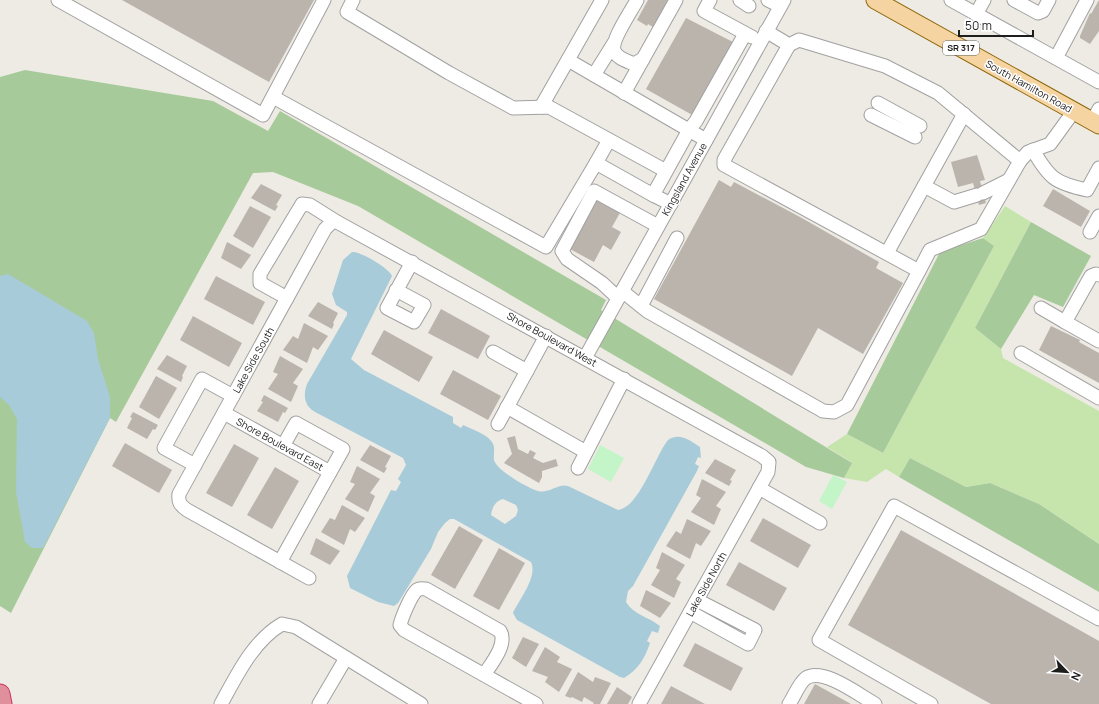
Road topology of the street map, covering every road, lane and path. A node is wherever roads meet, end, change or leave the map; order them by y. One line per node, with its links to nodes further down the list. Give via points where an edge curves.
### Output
1 (58, 0): 27 (street, via 262,115)
2 (324, 0): 27 (street)
3 (353, 0): 29 (street, via 347,12 449,74 513,108)
4 (602, 0): 23 (street)
5 (637, 0): 19 (street)
6 (676, 0): 22 (street)
7 (710, 0): 17 (street, via 704,11)
8 (768, 0): 15 (street)
9 (874, 0): 30 (main road, South Hamilton Road / SR 317)
10 (951, 0): 16 (street)
11 (984, 0): 16 (street)
12 (1014, 0): 13 (street, via 1038,13 1043,11)
13 (1049, 0)
14 (1087, 0): 21 (street)
15 (782, 3): 18 (street, Kingsland Avenue)
16 (976, 14): 21 (street)
17 (745, 34): 18 (street); 34 (street)
18 (763, 37): 20 (street); 36 (street, Kingsland Avenue)
19 (614, 43): 22 (street, via 614,51 621,58 634,64); 24 (street)
20 (789, 45): 31 (street, via 799,40 884,66 938,93); 51 (street, via 724,160 724,165)
21 (1056, 58): 25 (street)
22 (643, 59): 26 (street)
23 (568, 60): 24 (street); 29 (street)
24 (594, 75): 26 (street)
25 (1099, 82)
26 (624, 92): 34 (street)
27 (273, 97): 39 (street, via 546,247)
28 (878, 103): 32 (street, via 917,132)
29 (541, 107): 35 (street, via 549,107)
30 (1074, 112): 33 (main road, South Hamilton Road / SR 317); 37 (street, via 1050,144)
31 (964, 114): 38 (street); 43 (street)
32 (871, 115)
33 (1097, 119)
34 (689, 130): 36 (street); 41 (street)
35 (609, 140): 39 (street); 41 (street)
36 (706, 140): 45 (street, Kingsland Avenue)
37 (1033, 150): 38 (street); 40 (street, via 1046,171 1065,185 1087,190)
38 (1020, 161): 42 (street)
39 (596, 163): 44 (street)
40 (1099, 168)
41 (666, 171): 44 (street)
42 (1009, 180): 43 (street, via 980,194 954,202); 53 (street, via 981,228 930,250)
43 (924, 186): 51 (street)
44 (654, 195): 45 (street)
45 (671, 204): 48 (street, Kingsland Avenue)
46 (1099, 216): 49 (street)
47 (335, 222): 52 (street, Shore Boulevard West); 57 (street, Lake Side South, via 325,229); 57 (street, Shore Boulevard West, via 310,205 302,204 260,274 260,283)
48 (658, 226): 56 (street, Kingsland Avenue); 56 (street, via 594,191 562,251 567,259)
49 (1090, 232)
50 (678, 238): 58 (street)
51 (887, 253): 53 (street)
52 (412, 262): 55 (street); 61 (street, Shore Boulevard West)
53 (919, 272): 58 (street, via 847,405 834,412 823,411)
54 (1099, 275): 60 (street, via 1091,276)
55 (396, 290)
56 (620, 295): 58 (street); 65 (street, Kingsland Avenue)
57 (287, 298): 68 (street, Lake Side South)
58 (641, 306)
59 (1040, 308): 60 (street)
60 (1065, 322): 62 (street)
61 (546, 336): 65 (street, Shore Boulevard West); 66 (street)
62 (1099, 341)
63 (493, 352): 66 (street)
64 (1021, 353): 69 (street)
65 (585, 358): 67 (street, Shore Boulevard West)
66 (527, 371): 70 (street)
67 (624, 379): 74 (street); 75 (street, Shore Boulevard West)
68 (233, 396): 71 (street, Lake Side South); 76 (street, via 202,379 164,448)
69 (1099, 398)
70 (507, 407): 72 (street); 74 (street)
71 (224, 413): 73 (street, Shore Boulevard East); 76 (street, Lake Side South)
72 (498, 424)
73 (283, 446): 78 (street, Shore Boulevard East); 78 (street, via 296,423 344,449)
74 (586, 452): 77 (street)
75 (769, 462): 79 (street, Lake Side North, via 768,472)
76 (195, 465): 81 (street, Lake Side South, via 179,494 181,506)
77 (578, 468)
78 (330, 472): 81 (street, Shore Boulevard East)
79 (759, 488): 80 (street); 83 (street, Lake Side North)
80 (820, 524)
81 (280, 562): 82 (street)
82 (309, 578)
83 (697, 600): 84 (street, Lake Side North); 84 (street, via 755,630 753,638 748,644)
84 (690, 612): 94 (street, Lake Side North)
85 (1099, 619): 97 (street, via 894,506 819,640)
86 (346, 658): 90 (street, via 296,628 282,624 269,632 241,667); 91 (street); 92 (street)
87 (484, 675): 87 (street, via 404,630 400,625 401,618 416,591 426,589 500,631 503,636 502,642); 93 (street)
88 (0, 694): 89 (highway)
89 (2, 704)
90 (221, 704)
91 (319, 704)
92 (421, 704)
93 (536, 704)
94 (639, 704)
95 (789, 704): 96 (street, via 805,679 815,674 825,676)
96 (875, 704)
97 (931, 704)

